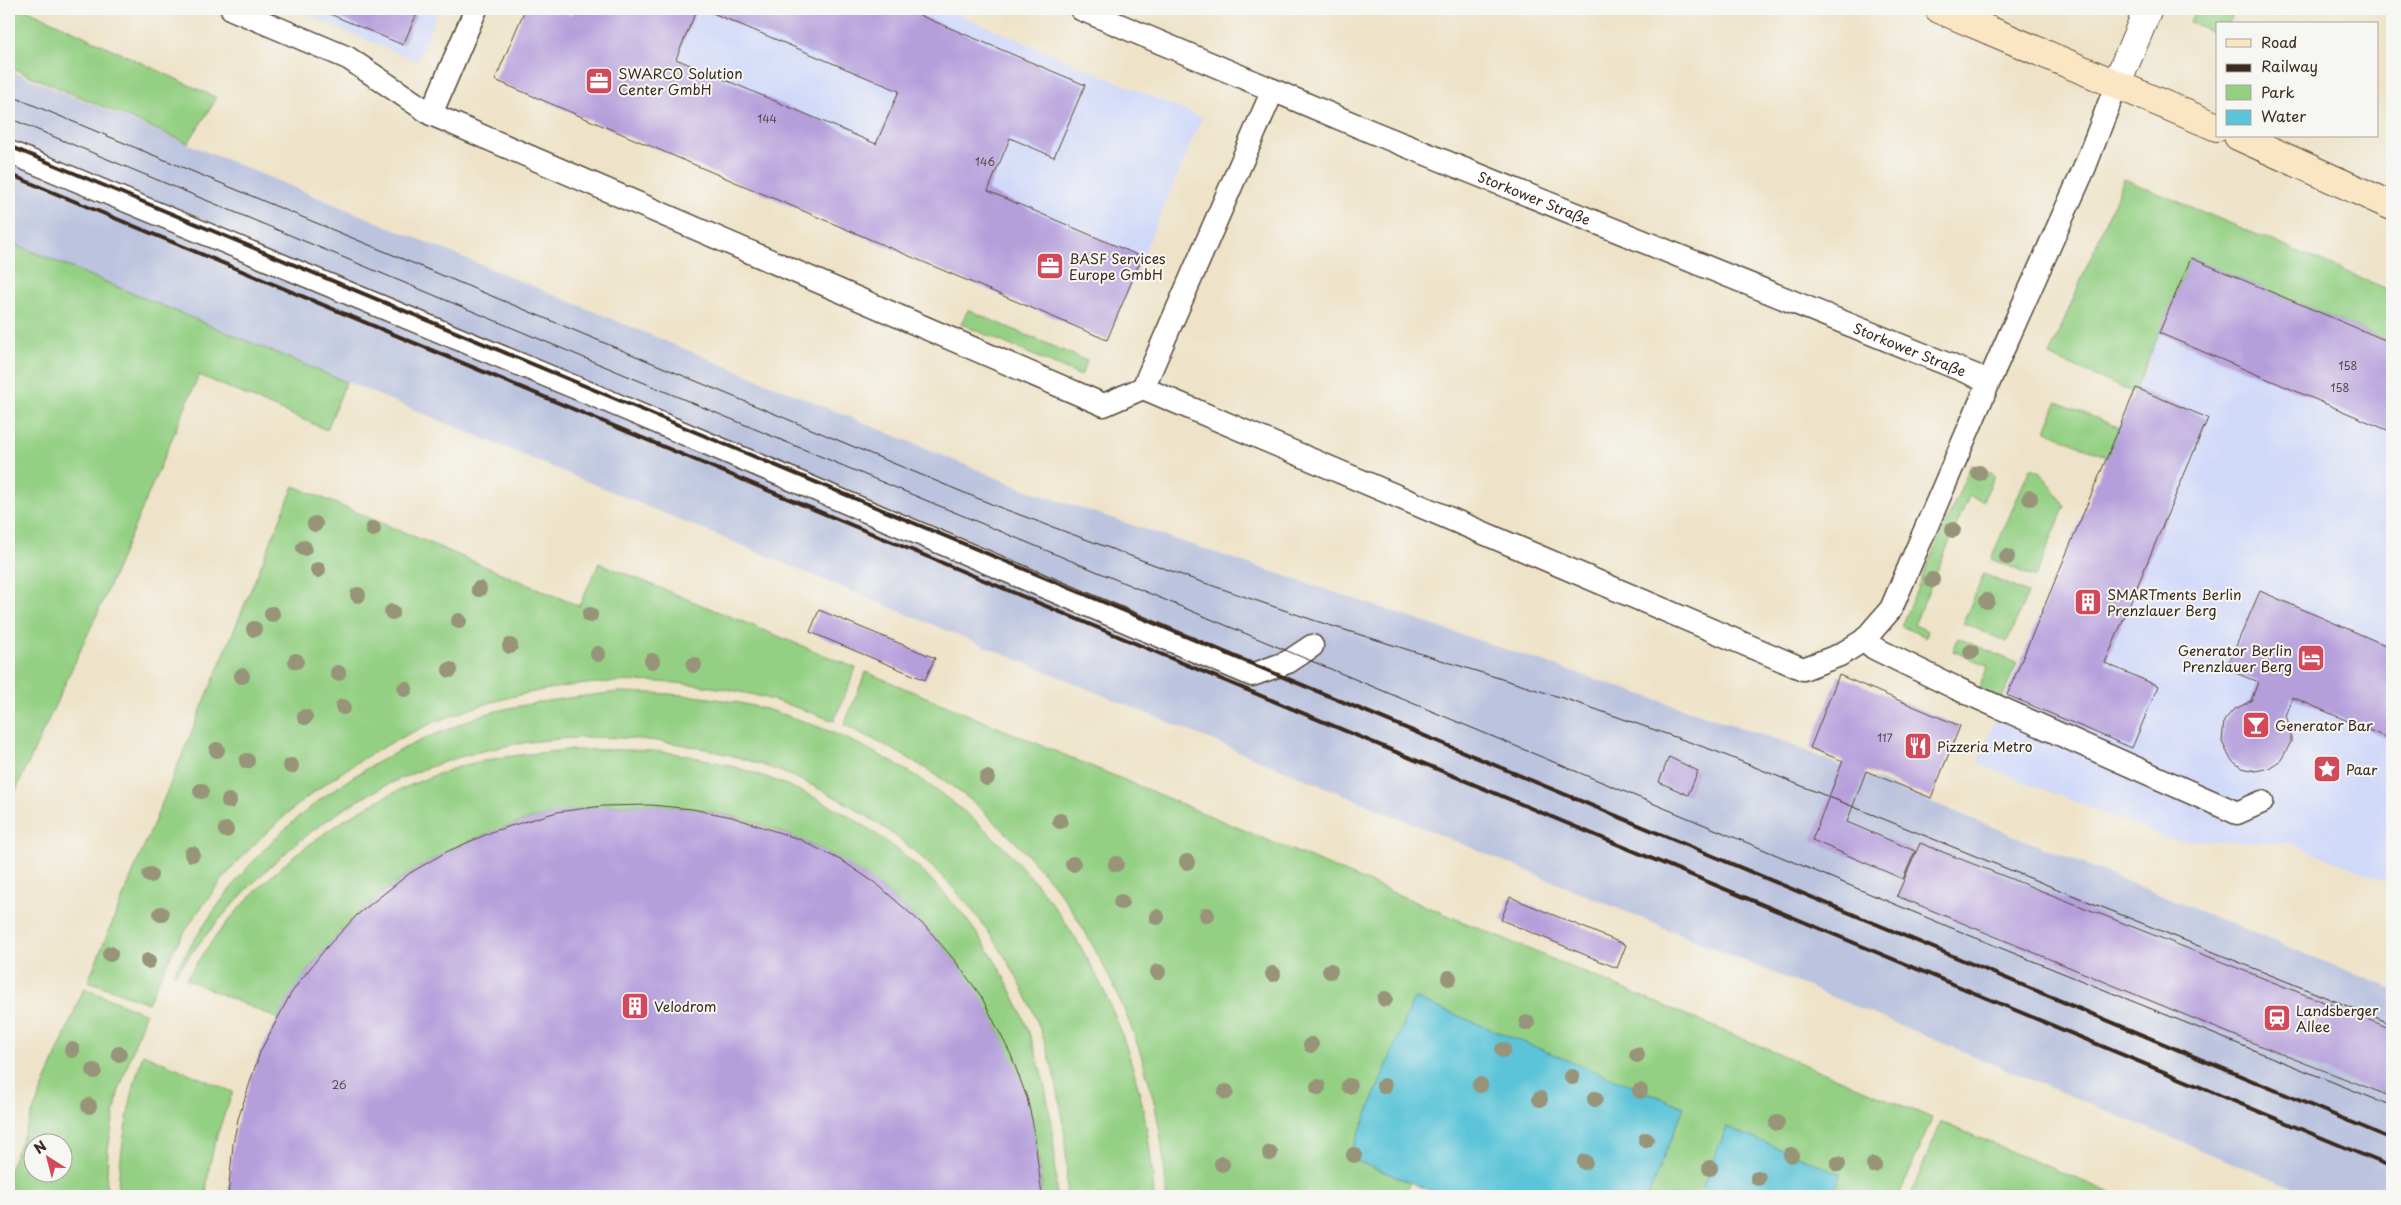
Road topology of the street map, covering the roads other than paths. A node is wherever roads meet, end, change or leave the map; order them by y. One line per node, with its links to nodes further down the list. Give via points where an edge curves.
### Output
1 (232, 9): 8 (lane, via 348,58)
2 (476, 9): 8 (lane)
3 (1081, 9): 7 (lane, Storkower Straße)
4 (1939, 9): 6 (main road)
5 (2148, 9): 6 (street)
6 (2117, 83): 9 (main road); 13 (lane, via 2084,169)
7 (1273, 90): 13 (lane, Storkower Straße); 14 (lane)
8 (431, 114): 14 (lane, via 1104,405)
9 (2216, 127)
10 (2242, 138): 12 (main road)
11 (9, 152): 16 (lane, via 582,390 1252,675 1288,662)
12 (2392, 206)
13 (1989, 381): 15 (lane, via 1891,609)
14 (1143, 388): 15 (lane, via 1803,669 1840,656)
15 (1864, 640): 17 (lane, via 1958,689 2237,813)
16 (1312, 646)
17 (2262, 802)

